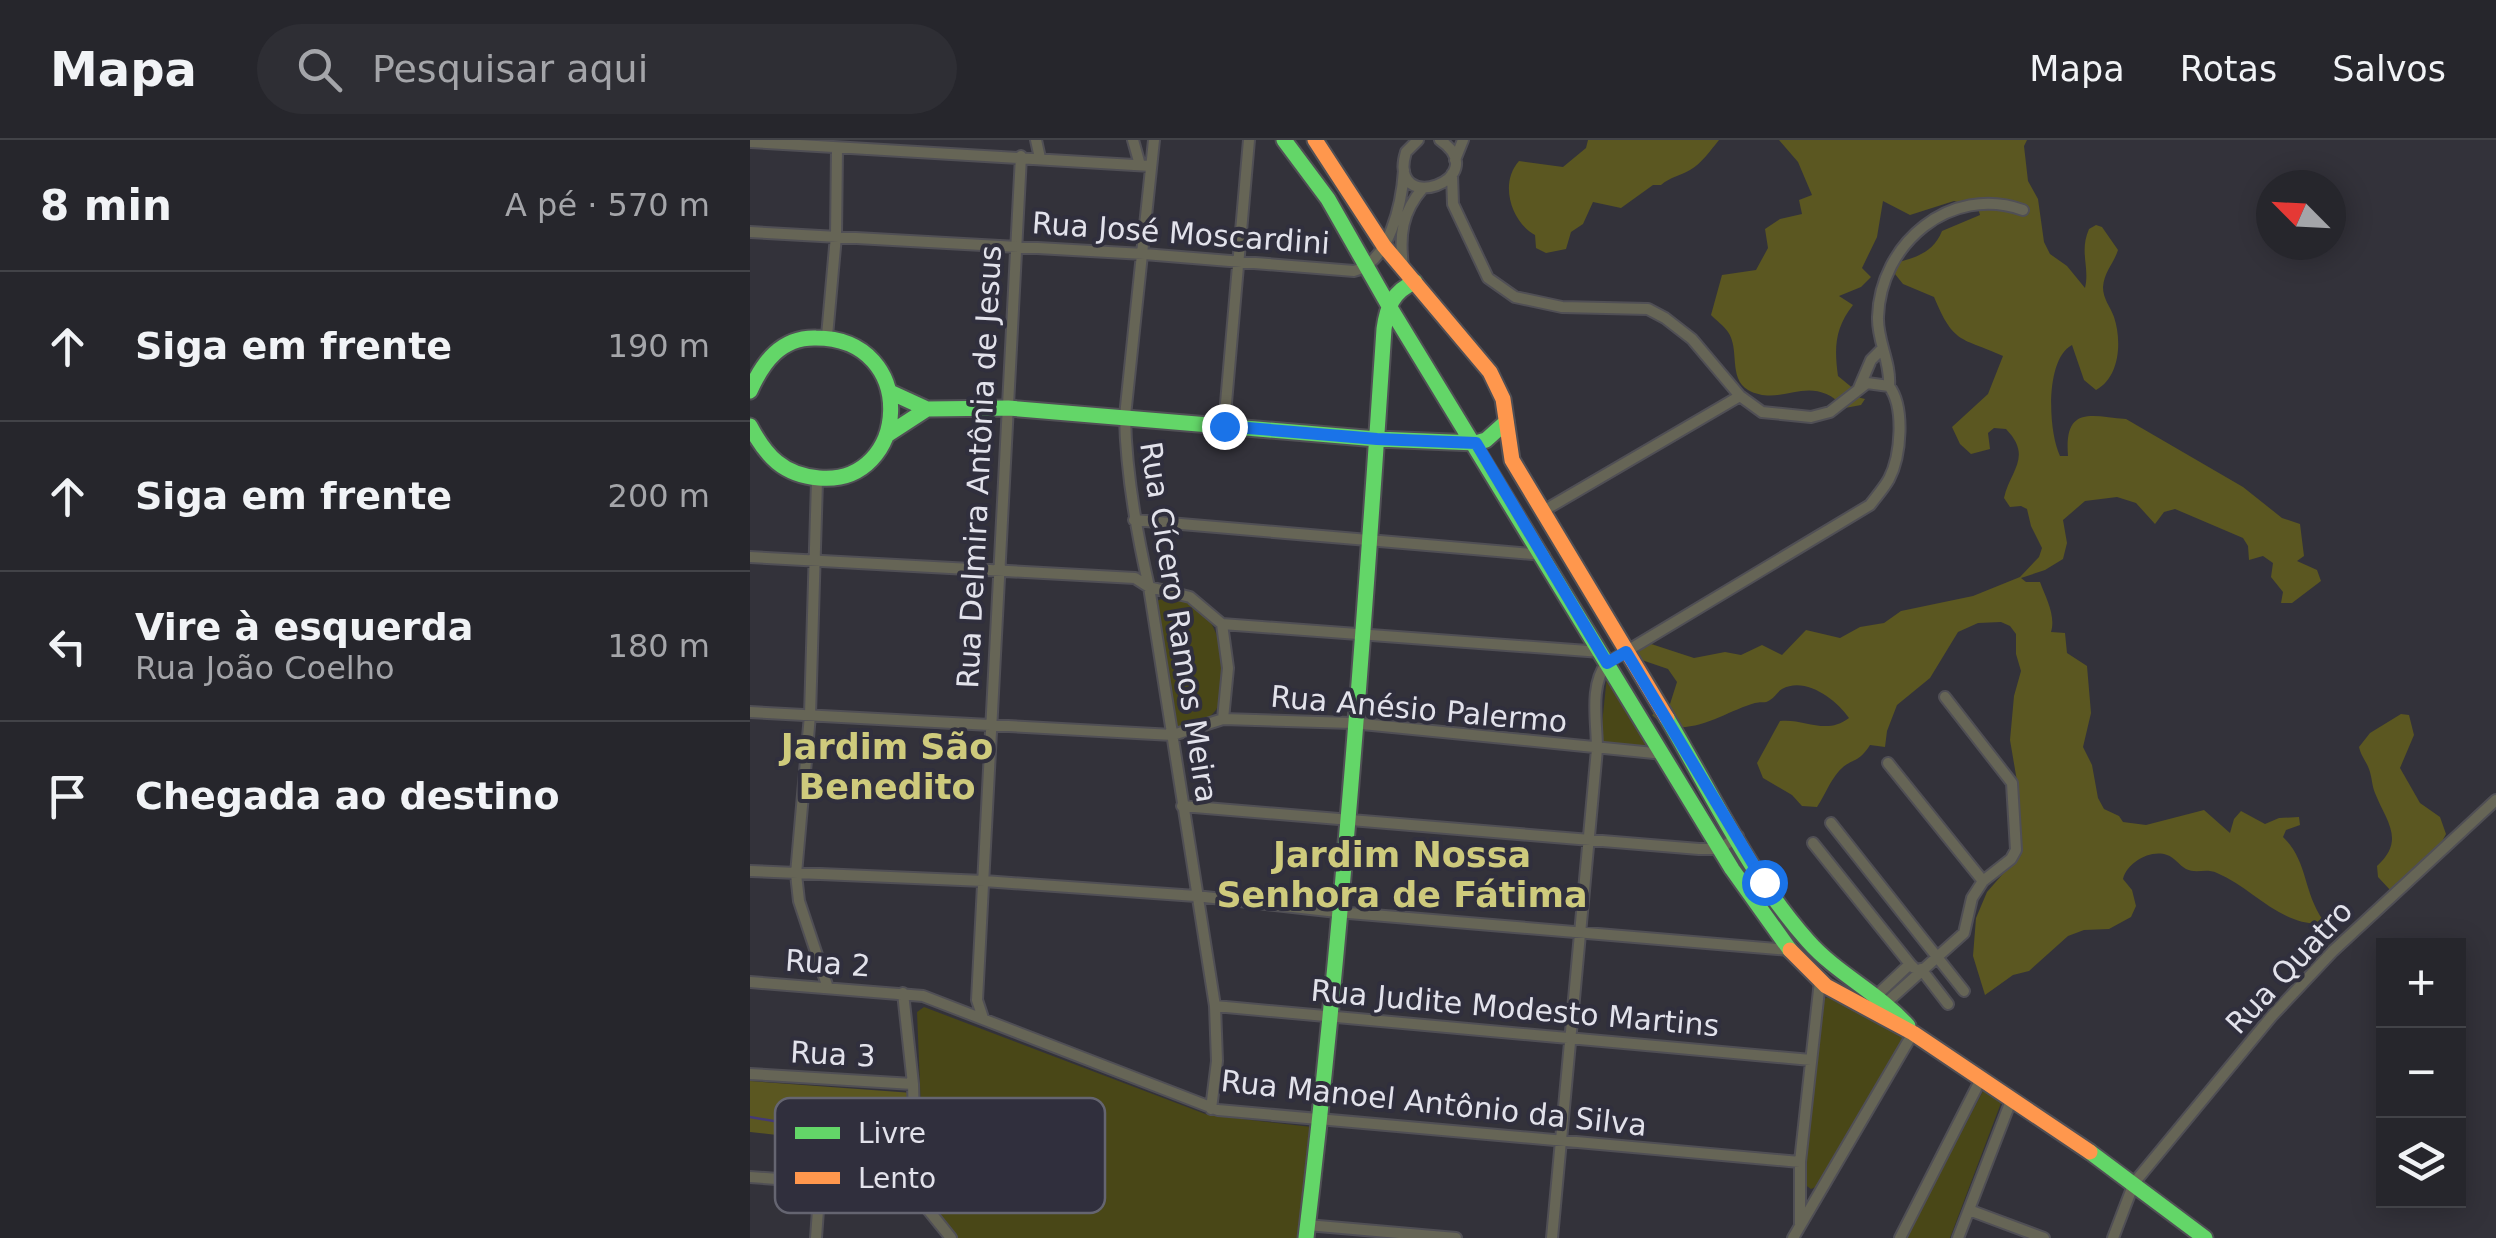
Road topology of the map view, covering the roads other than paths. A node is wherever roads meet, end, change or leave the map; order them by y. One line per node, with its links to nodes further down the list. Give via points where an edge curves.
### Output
1 (1036, 140): 15 (street)
2 (1133, 140): 18 (street)
3 (1154, 140): 18 (street, Rua Cícero Ramos Meira)
4 (1284, 140): 31 (street)
5 (1315, 140): 24 (street)
6 (1397, 140): 17 (street)
7 (1418, 140): 17 (street)
8 (1440, 140): 16 (street)
9 (1463, 140): 16 (street)
10 (756, 141): 12 (street)
11 (1250, 141): 30 (street)
12 (845, 146): 13 (street); 26 (street)
13 (945, 146): 14 (street)
14 (1021, 156): 15 (street); 27 (street, Rua Delmira Antônia de Jesus)
15 (1040, 158): 18 (street)
16 (1454, 161): 19 (street)
17 (1404, 165): 20 (street, via 1411,182); 23 (street)
18 (1145, 166): 29 (street, Rua Cícero Ramos Meira)
19 (1452, 174): 20 (street, via 1443,185); 21 (street)
20 (1426, 188): 21 (street); 32 (street, via 1404,217)
21 (1453, 204): 43 (street, via 1488,278 1501,290 1550,305 1648,309 1692,340)
22 (2023, 210): 38 (street, via 1992,204 1950,211 1916,229 1882,284 1877,320)
23 (1394, 215): 24 (street); 28 (street)
24 (1365, 218): 28 (street)
25 (750, 232): 26 (street, Rua José Moscardini)
26 (836, 236): 27 (street, Rua José Moscardini); 36 (street)
27 (1016, 246): 29 (street, Rua José Moscardini); 45 (street, Rua Delmira Antônia de Jesus)
28 (1384, 246): 31 (street); 32 (street)
29 (1144, 254): 30 (street, Rua José Moscardini); 46 (street, Rua Cícero Ramos Meira)
30 (1240, 262): 31 (street, Rua José Moscardini, via 1354,271); 49 (street)
31 (1368, 266): 34 (street)
32 (1403, 267): 33 (street)
33 (1415, 282): 34 (street, via 1398,290); 47 (street, via 1490,372)
34 (1389, 306): 35 (street); 37 (street)
35 (1406, 333): 37 (street); 52 (street)
36 (827, 336): 39 (street, via 808,336 774,352); 42 (street, via 874,360)
37 (1384, 344): 51 (street)
38 (1883, 348): 40 (street); 41 (street)
39 (751, 385)
40 (1889, 386): 41 (street); 64 (street, via 1898,409 1895,461 1870,506)
41 (1859, 388): 43 (street, via 1830,412 1810,416 1762,412)
42 (890, 392): 44 (street); 50 (street)
43 (1740, 396): 54 (street)
44 (927, 408): 45 (street); 50 (street)
45 (1008, 408): 46 (street); 60 (street, Rua Delmira Antônia de Jesus)
46 (1125, 416): 49 (street); 55 (street, Rua Cícero Ramos Meira)
47 (1506, 422): 52 (street); 54 (street, via 1512,460)
48 (750, 426): 53 (street, via 780,469)
49 (1224, 426): 51 (street)
50 (886, 435): 53 (street, via 859,469)
51 (1377, 439): 52 (street); 56 (street)
52 (1476, 443): 57 (street)
53 (817, 480): 59 (street)
54 (1543, 511): 64 (street)
55 (1134, 520): 56 (street); 61 (street, Rua Cícero Ramos Meira)
56 (1370, 541): 57 (street); 63 (street)
57 (1544, 555): 65 (street)
58 (750, 557): 59 (street)
59 (816, 561): 60 (street); 68 (street)
60 (998, 570): 61 (street, via 1135,578); 71 (street, Rua Delmira Antônia de Jesus)
61 (1149, 587): 62 (street, via 1190,598); 72 (street, Rua Cícero Ramos Meira)
62 (1222, 624): 63 (street); 69 (street, Rua Cícero Ramos Meira, via 1228,668)
63 (1360, 632): 65 (street); 70 (street)
64 (1628, 655): 65 (street); 80 (street)
65 (1606, 662): 73 (street, via 1596,684); 74 (street)
66 (1944, 697): 87 (street, via 2012,783 2016,850)
67 (750, 712): 68 (street)
68 (810, 715): 71 (street); 85 (street)
69 (1223, 719): 70 (street, Rua Anésio Palermo); 72 (street, Rua Anésio Palermo)
70 (1352, 723): 73 (street, Rua Anésio Palermo); 78 (street)
71 (992, 727): 72 (street); 86 (street, Rua Delmira Antônia de Jesus)
72 (1173, 735): 77 (street, Rua Cícero Ramos Meira)
73 (1597, 749): 74 (street, Rua Anésio Palermo); 81 (street)
74 (1664, 754): 83 (street)
75 (1888, 764): 87 (street)
76 (2496, 800): 118 (street, Rua Quatro, via 2333,951)
77 (1182, 806): 78 (street); 88 (street, Rua Cícero Ramos Meira)
78 (1344, 819): 81 (street); 89 (street)
79 (1831, 823): 92 (street)
80 (1738, 836): 83 (street); 99 (street, via 1802,935 1828,962)
81 (1588, 841): 83 (street); 90 (street)
82 (1813, 843): 93 (street)
83 (1720, 849): 91 (street)
84 (750, 870): 85 (street)
85 (796, 874): 86 (street); 96 (street)
86 (984, 881): 88 (street); 103 (street, Rua Delmira Antônia de Jesus, via 976,1000)
87 (1983, 881): 92 (street, via 1964,932)
88 (1196, 896): 89 (street); 101 (street, Rua Cícero Ramos Meira)
89 (1337, 912): 90 (street); 102 (street)
90 (1580, 934): 91 (street); 105 (street)
91 (1789, 950): 94 (street)
92 (1936, 956): 93 (street); 97 (street)
93 (1916, 968): 99 (street); 100 (street)
94 (1820, 981): 104 (street); 106 (street)
95 (750, 982): 96 (street, Rua 2)
96 (828, 988): 98 (street, Rua 2)
97 (1964, 990)
98 (903, 993): 103 (street, Rua Manoel Antônio da Silva); 109 (street)
99 (1882, 998): 104 (street)
100 (1948, 1004)
101 (1216, 1006): 102 (street, Rua Judite Modesto Martins); 112 (street, Rua Cícero Ramos Meira)
102 (1328, 1016): 105 (street, Rua Judite Modesto Martins); 113 (street)
103 (983, 1018): 112 (street, Rua Manoel Antônio da Silva)
104 (1909, 1030): 108 (street); 122 (street)
105 (1570, 1038): 106 (street, Rua Judite Modesto Martins); 114 (street)
106 (1811, 1060): 115 (street)
107 (750, 1074): 109 (street, Rua 3)
108 (1982, 1078): 111 (street); 129 (street)
109 (913, 1084): 110 (street)
110 (913, 1098)
111 (2012, 1098): 118 (street); 119 (street)
112 (1211, 1109): 113 (street, Rua Manoel Antônio da Silva)
113 (1320, 1119): 114 (street, Rua Manoel Antônio da Silva); 123 (street)
114 (1561, 1142): 115 (street, Rua Manoel Antônio da Silva); 127 (street)
115 (1800, 1162): 122 (street)
116 (750, 1176): 117 (street)
117 (775, 1178)
118 (2134, 1183): 132 (street, Rua Quatro); 133 (street)
119 (1969, 1210): 130 (street); 131 (street)
120 (818, 1213): 124 (street)
121 (931, 1213): 125 (street)
122 (1800, 1224): 128 (street)
123 (1307, 1232): 126 (street)
124 (816, 1238)
125 (951, 1238)
126 (1456, 1238)
127 (1552, 1238)
128 (1793, 1238)
129 (1900, 1238)
130 (1958, 1238)
131 (2044, 1238)
132 (2114, 1238)
133 (2204, 1238)

